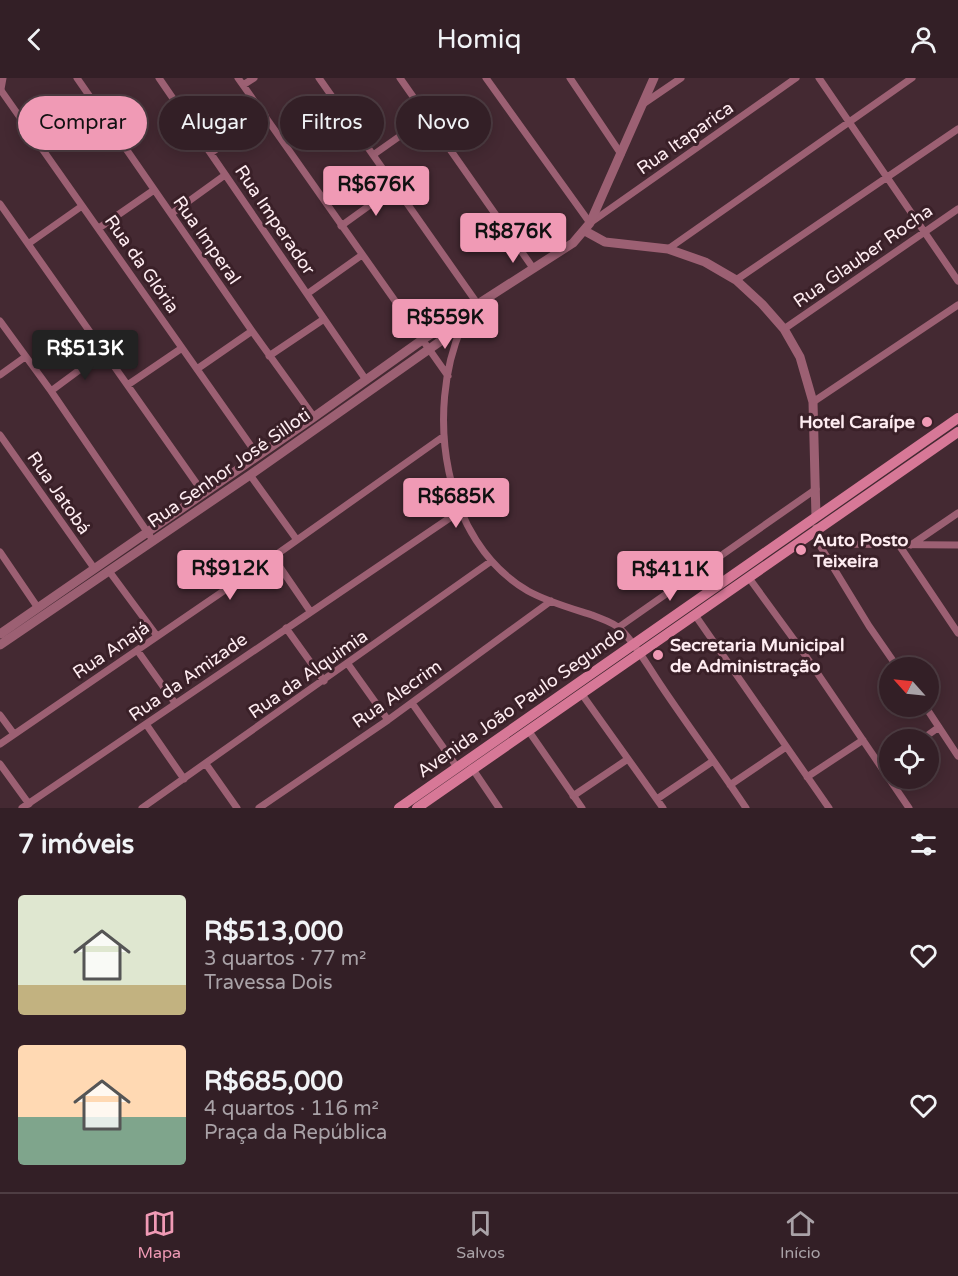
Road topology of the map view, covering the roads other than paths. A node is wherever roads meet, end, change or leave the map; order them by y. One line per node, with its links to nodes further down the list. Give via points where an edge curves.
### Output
1 (77, 78): 31 (street, Rua Imperal)
2 (159, 78): 25 (street, Rua Imperador)
3 (238, 78): 15 (street)
4 (254, 78): 15 (street)
5 (320, 78): 27 (street)
6 (486, 78): 38 (street)
7 (570, 78): 26 (street)
8 (681, 78): 18 (street)
9 (796, 78): 38 (street, Rua Itaparica)
10 (819, 78): 20 (street)
11 (912, 78): 20 (street)
12 (401, 79): 17 (street)
13 (653, 79): 18 (street)
14 (3, 82): 33 (street, Rua da Glória)
15 (243, 86): 16 (street)
16 (251, 96)
17 (413, 96)
18 (643, 104): 26 (street)
19 (268, 119): 37 (street)
20 (850, 122): 29 (street); 42 (street)
21 (958, 129): 29 (street)
22 (396, 139): 27 (street)
23 (215, 150): 25 (street)
24 (450, 150): 44 (street)
25 (211, 153): 28 (street, Rua Imperador)
26 (621, 154): 38 (street)
27 (373, 155): 30 (street)
28 (225, 175): 36 (street); 47 (street, Rua Imperador)
29 (886, 177): 40 (street); 45 (street)
30 (395, 187): 37 (street); 48 (street)
31 (154, 190): 36 (street, Rua Imperal); 39 (street)
32 (0, 204): 35 (street)
33 (82, 206): 39 (street, Rua da Glória); 41 (street)
34 (958, 209): 40 (street, Rua Glauber Rocha)
35 (2, 212): 41 (street)
36 (171, 214): 55 (street, Rua Imperal)
37 (342, 226): 43 (street)
38 (587, 227): 42 (street, via 605,242); 44 (street, Rua Senhor José Silloti, via 573,243)
39 (99, 228): 57 (street, Rua da Glória)
40 (925, 232): 46 (street); 54 (street, Rua Glauber Rocha)
41 (28, 244): 59 (street)
42 (668, 249): 45 (street, via 705,262)
43 (362, 255): 47 (street); 56 (street)
44 (533, 268): 48 (street, Rua Senhor José Silloti)
45 (736, 280): 54 (street)
46 (958, 281)
47 (307, 294): 51 (street, Rua Imperador)
48 (477, 303): 50 (street, Rua Senhor José Silloti)
49 (958, 305): 68 (street)
50 (468, 309): 53 (street); 56 (street, Rua Senhor José Silloti)
51 (324, 319): 60 (street); 65 (street, Rua Imperador)
52 (0, 321): 61 (street)
53 (462, 326): 58 (street, Rua Senhor José Silloti); 64 (street)
54 (784, 329): 68 (street, via 800,357)
55 (252, 331): 60 (street, Rua Imperal); 62 (street)
56 (422, 340): 58 (street); 65 (street, Rua Senhor José Silloti)
57 (182, 348): 62 (street, Rua da Glória); 66 (street)
58 (428, 349): 64 (street); 75 (street, Rua Senhor José Silloti)
59 (105, 351): 66 (street); 67 (street)
60 (269, 356): 69 (street, Rua Imperal)
61 (25, 357): 63 (street); 67 (street)
62 (197, 369): 74 (street, Rua da Glória)
63 (0, 375)
64 (448, 376): 73 (street)
65 (366, 380): 69 (street, Rua Senhor José Silloti)
66 (129, 384): 77 (street)
67 (51, 391): 82 (street)
68 (813, 402): 76 (street)
69 (314, 417): 74 (street, Rua Senhor José Silloti)
70 (958, 418): 80 (main road, Avenida João Paulo Segundo)
71 (958, 432): 81 (main road, Avenida João Paulo Segundo)
72 (0, 435): 91 (street, Rua Jatobá)
73 (444, 436): 78 (street, via 452,490); 83 (street, Rua Anajá)
74 (258, 456): 77 (street, Rua Senhor José Silloti)
75 (250, 475): 82 (street, Rua Senhor José Silloti); 83 (street)
76 (816, 489): 80 (street); 98 (street)
77 (204, 494): 82 (street, Rua Senhor José Silloti)
78 (460, 511): 90 (street); 96 (street, Rua da Amizade)
79 (958, 513): 85 (street)
80 (816, 517): 81 (street); 104 (main road, Avenida João Paulo Segundo)
81 (816, 531): 84 (street); 93 (main road, Avenida João Paulo Segundo)
82 (150, 536): 91 (street, Rua Senhor José Silloti); 92 (street, Rua Senhor José Silloti)
83 (297, 540): 89 (street, Rua Anajá)
84 (819, 544): 86 (street); 106 (street)
85 (911, 544): 86 (street); 87 (street)
86 (899, 545): 100 (street)
87 (958, 545)
88 (0, 552): 95 (street)
89 (273, 557): 96 (street); 102 (street, Rua Anajá)
90 (490, 562): 94 (street, via 514,582); 107 (street, Rua da Alquimia)
91 (94, 568): 95 (street, Rua Senhor José Silloti)
92 (109, 571): 102 (street); 103 (street, Rua Senhor José Silloti)
93 (749, 578): 97 (main road, Avenida João Paulo Segundo); 120 (street)
94 (551, 601): 98 (street); 111 (street, Rua Alecrim)
95 (38, 608): 101 (street, Rua Senhor José Silloti)
96 (310, 611): 99 (street, Rua da Amizade)
97 (695, 615): 104 (main road, Avenida João Paulo Segundo); 123 (street)
98 (619, 627): 104 (street)
99 (286, 628): 108 (street); 110 (street, Rua da Amizade)
100 (958, 633)
101 (0, 634)
102 (157, 636): 105 (street, Rua Anajá)
103 (0, 645)
104 (635, 649): 109 (main road, Avenida João Paulo Segundo); 126 (street); 130 (main road, Avenida João Paulo Segundo)
105 (137, 650): 110 (street); 119 (street, Rua Anajá)
106 (890, 657)
107 (348, 664): 108 (street, Rua da Alquimia); 114 (street)
108 (324, 681): 128 (street, Rua da Alquimia)
109 (581, 693): 118 (main road, Avenida João Paulo Segundo); 125 (street)
110 (175, 703): 115 (street, Rua da Amizade)
111 (412, 703): 114 (street, Rua Alecrim); 130 (street)
112 (0, 715): 119 (street)
113 (932, 717): 116 (street)
114 (388, 720): 138 (street, Rua Alecrim)
115 (146, 724): 133 (street); 139 (street, Rua da Amizade)
116 (939, 727): 117 (street); 122 (street)
117 (936, 729)
118 (528, 730): 131 (main road, Avenida João Paulo Segundo); 136 (street)
119 (14, 734): 121 (street, Rua Anajá)
120 (863, 740): 129 (street); 132 (street)
121 (0, 744)
122 (955, 745): 124 (street)
123 (786, 747): 132 (street); 134 (street)
124 (958, 756)
125 (628, 759): 136 (street); 137 (street)
126 (713, 761): 134 (street); 137 (street)
127 (0, 764): 139 (street)
128 (206, 764): 133 (street, Rua da Alquimia); 141 (street)
129 (879, 764)
130 (457, 767): 143 (main road, Avenida João Paulo Segundo)
131 (472, 768): 144 (main road, Avenida João Paulo Segundo); 145 (street)
132 (807, 777): 149 (street)
133 (184, 779): 140 (street, Rua da Alquimia)
134 (730, 785): 148 (street)
135 (896, 789): 150 (street)
136 (573, 796): 146 (street)
137 (657, 799): 147 (street)
138 (270, 805): 142 (street, Rua Alecrim)
139 (25, 806)
140 (142, 808)
141 (237, 808)
142 (259, 808)
143 (399, 808)
144 (417, 808)
145 (500, 808)
146 (582, 808)
147 (663, 808)
148 (746, 808)
149 (829, 808)
150 (909, 808)

